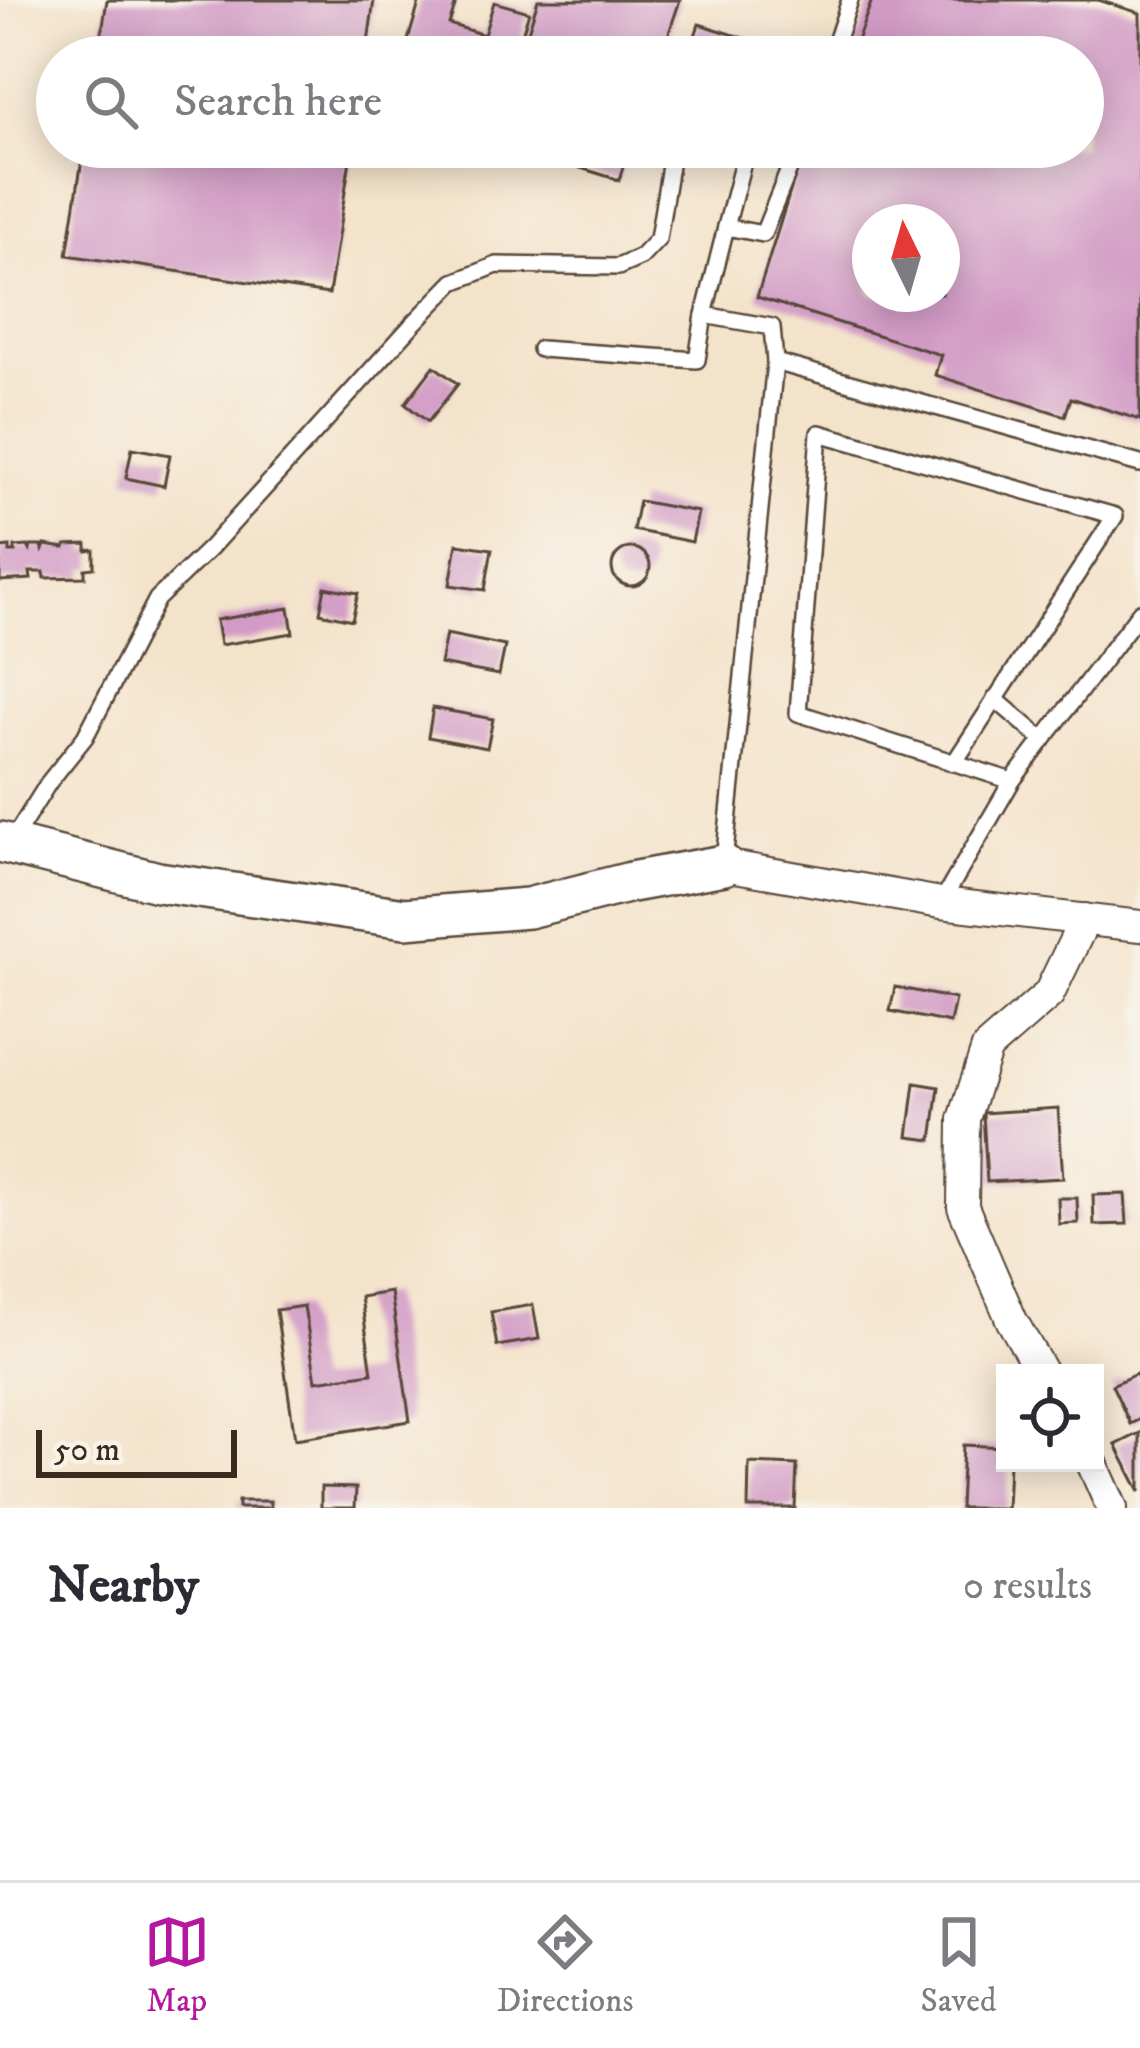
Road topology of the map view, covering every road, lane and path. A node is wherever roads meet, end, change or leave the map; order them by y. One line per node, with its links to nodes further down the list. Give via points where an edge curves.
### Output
1 (850, 0): 2 (lane)
2 (838, 36)
3 (670, 168): 16 (lane, via 658,238 641,256 618,267 497,265 454,282 414,322 157,599 85,737)
4 (741, 168): 6 (lane)
5 (790, 168): 6 (lane, via 763,234)
6 (726, 227): 7 (lane)
7 (704, 315): 8 (lane, via 697,360); 9 (lane, via 772,327)
8 (540, 349)
9 (775, 362): 10 (lane); 17 (lane)
10 (1140, 464)
11 (1140, 612): 13 (lane)
12 (994, 699): 13 (lane); 14 (lane); 14 (lane, via 1115,516 818,433 798,713)
13 (1043, 740): 15 (lane)
14 (953, 763): 15 (lane)
15 (1012, 781): 18 (lane)
16 (5, 843): 17 (street, via 158,882 405,918 528,908)
17 (724, 865): 18 (street)
18 (941, 903): 19 (street)
19 (1085, 919): 20 (street); 21 (street, via 1049,994 987,1048 964,1120 963,1207)
20 (1140, 926)
21 (1037, 1364)
22 (1096, 1472): 23 (street)
23 (1112, 1508)

